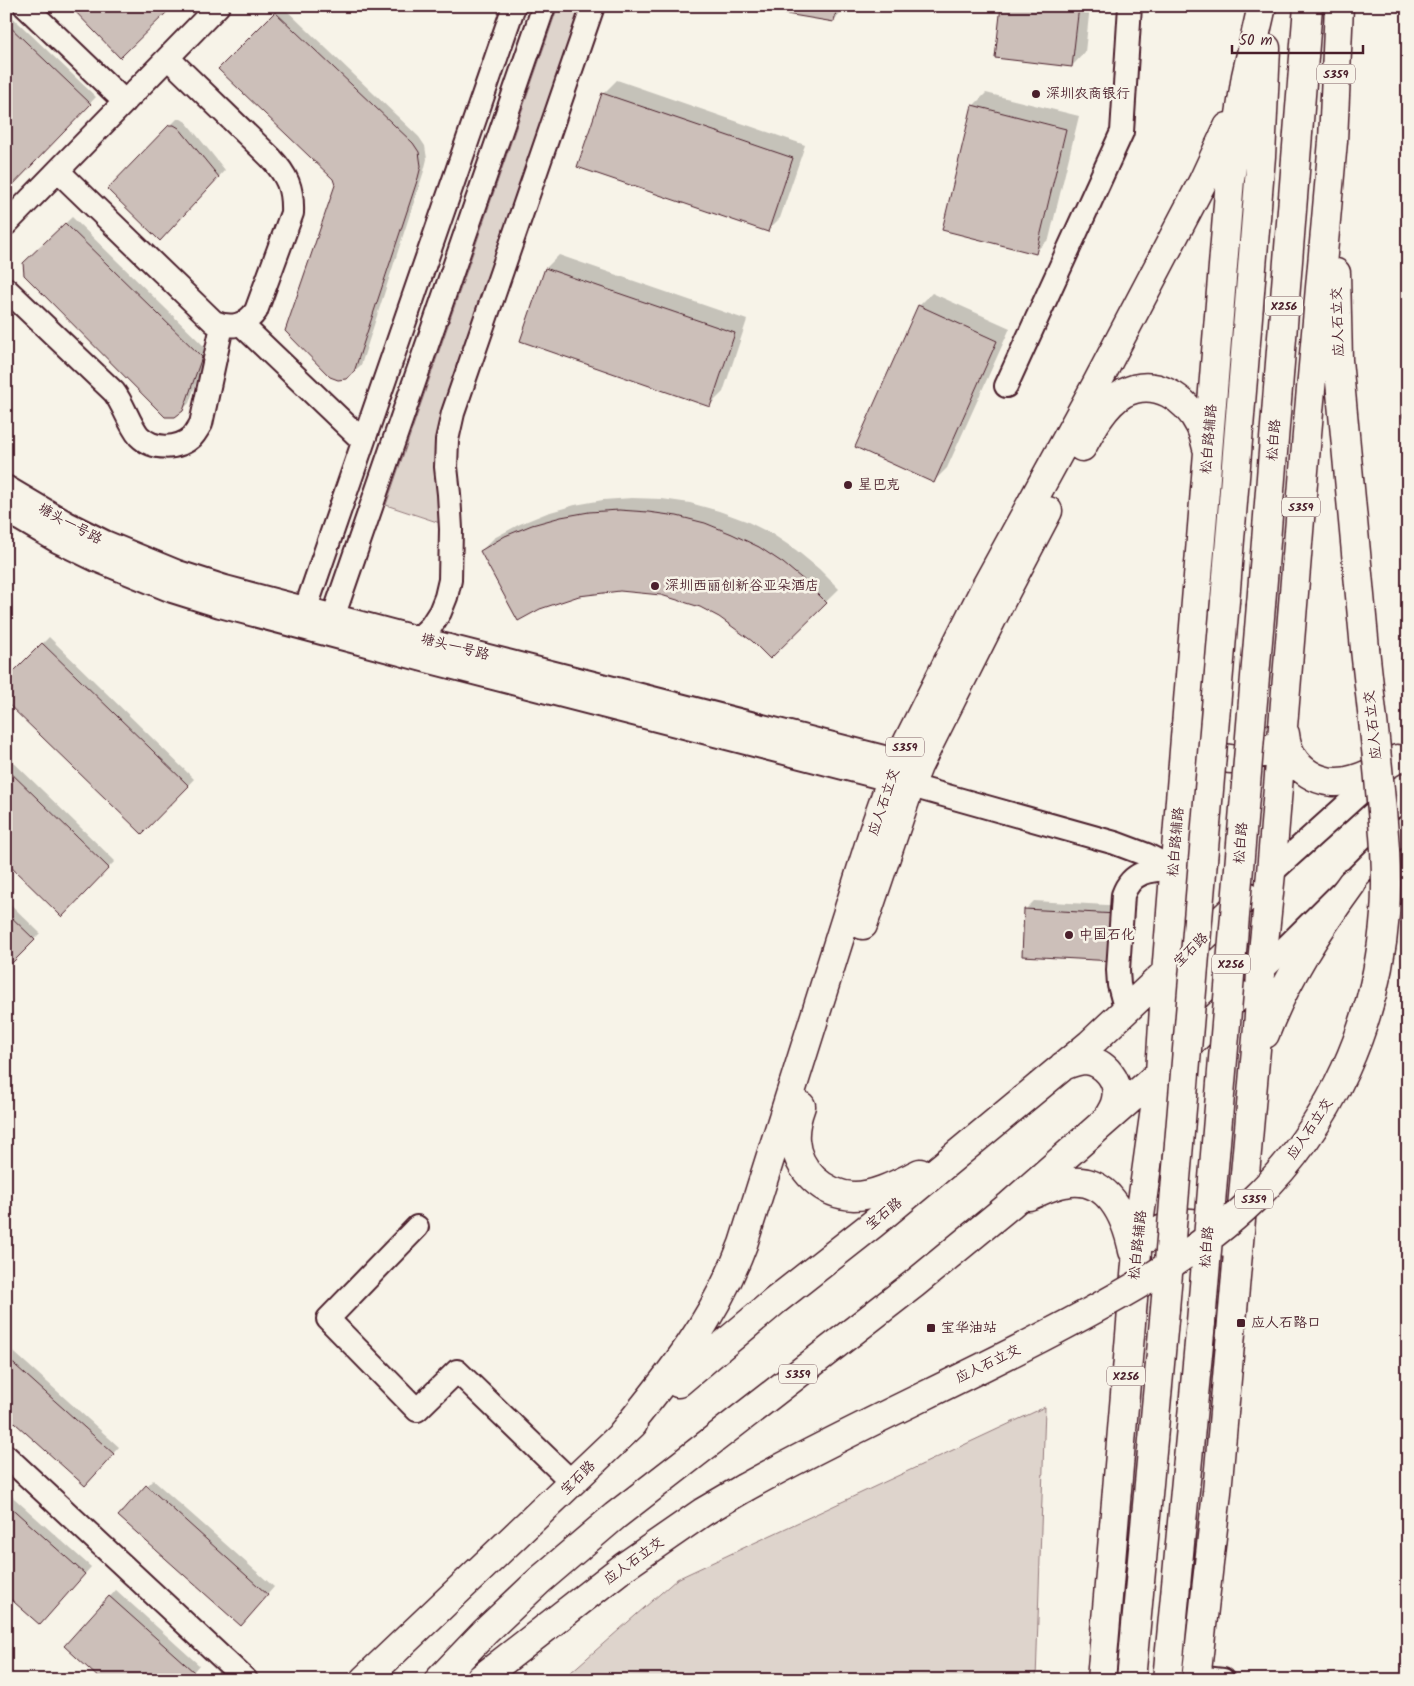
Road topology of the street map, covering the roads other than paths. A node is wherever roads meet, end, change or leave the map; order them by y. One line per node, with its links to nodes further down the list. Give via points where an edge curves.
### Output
1 (25, 6): 13 (street)
2 (218, 6): 11 (street)
3 (514, 6): 20 (street)
4 (544, 6): 25 (street)
5 (593, 6): 26 (street, via 453,413 446,467 451,529 450,580 440,612)
6 (1130, 6): 19 (street, via 1122,132)
7 (1262, 6): 12 (main road, 松白路辅路 / S359)
8 (1268, 6): 56 (main road, X256, bridge, via 1261,156 1225,601 1166,1309)
9 (1308, 6): 57 (main road, 松白路 / X256, bridge, via 1201,1322)
10 (1339, 6): 14 (main road, S359)
11 (168, 58): 13 (street); 18 (street, via 276,163 288,182 292,198 292,213 256,311 250,319)
12 (1246, 76): 21 (main road, 松白路辅路 / S359, via 1230,178); 30 (main road, 应人石立交 / S359, via 1229,126 1203,181 984,590)
13 (125, 102): 15 (street)
14 (1333, 141): 28 (main road, S359); 54 (main road, 应人石立交 / S359, bridge, via 1338,360 1386,862 1380,963 1349,1063 1330,1102 1278,1174 1251,1202 1191,1250 1106,1303 797,1458 703,1512 625,1566)
15 (58, 171): 16 (street); 18 (street, via 214,322)
16 (6, 224)
17 (6, 289): 18 (street, via 114,392 140,437 153,445 181,444 193,436 201,424)
18 (232, 325): 20 (street)
19 (1006, 386)
20 (363, 441): 24 (street)
21 (1208, 451): 27 (main road, 松白路辅路 / S359); 30 (main road, via 1200,426 1174,395 1156,388 1142,388 1124,394 1110,404 1088,435 1006,591)
22 (6, 487): 24 (street, 塘头一号路, via 67,524 144,559)
23 (6, 511): 24 (street, 塘头一号路, via 57,541 172,591 220,606)
24 (302, 618): 25 (street, 塘头一号路)
25 (330, 625): 26 (street, 塘头一号路); 30 (street, 塘头一号路)
26 (420, 638): 30 (street, 塘头一号路)
27 (1187, 711): 28 (main road, via 1198,741 1210,752 1239,760 1254,757 1268,749 1278,737); 32 (main road, 松白路辅路 / S359)
28 (1284, 720): 29 (main road, via 1286,745 1292,758 1304,771 1319,779 1340,782 1356,779); 33 (main road, S359)
29 (1402, 756): 33 (street, 宝石路)
30 (904, 773): 32 (street, via 1116,843); 42 (main road, via 798,1113 797,1153 803,1166 825,1188 856,1196 901,1182); 47 (main road, 应人石立交 / S359, via 733,1272 690,1347)
31 (1408, 826): 34 (street)
32 (1174, 869): 36 (main road, 松白路辅路 / S359); 37 (street, via 1143,872 1132,880 1123,895 1118,970)
33 (1271, 873): 35 (main road, S359); 36 (main road, 宝石路 / S359)
34 (1352, 883): 35 (street); 38 (main road, via 1294,969)
35 (1261, 972): 38 (main road, X256); 40 (main road, S359)
36 (1166, 974): 37 (main road, 宝石路 / S359); 40 (main road, 松白路辅路 / X256)
37 (1126, 1012): 39 (main road, 宝石路 / S359)
38 (1255, 1061): 46 (main road, X256)
39 (1063, 1066): 41 (main road, via 1086,1060 1101,1066 1113,1077 1116,1098); 42 (main road, 宝石路 / S359)
40 (1160, 1073): 41 (main road, S359); 45 (main road, 松白路辅路 / X256)
41 (1106, 1120): 43 (main road, S359)
42 (969, 1144): 47 (main road, 宝石路 / S359, via 737,1332)
43 (1010, 1206): 45 (main road, via 1066,1182 1085,1182 1101,1189 1122,1216); 53 (main road, S359, via 615,1516 540,1580)
44 (417, 1227): 49 (street, via 328,1319 417,1410 457,1371)
45 (1136, 1264): 46 (main road, via 1154,1235 1167,1226 1184,1222 1200,1224 1215,1231 1226,1243); 55 (main road, 松白路辅路 / X256)
46 (1236, 1278): 50 (main road, X256)
47 (620, 1436): 49 (main road, 宝石路 / S359)
48 (6, 1456): 51 (street)
49 (573, 1483): 52 (main road, 宝石路 / S359)
50 (1196, 1678): 58 (street)
51 (246, 1680)
52 (364, 1680)
53 (440, 1680)
54 (479, 1680)
55 (1101, 1680)
56 (1131, 1680)
57 (1167, 1680)
58 (1223, 1680)

